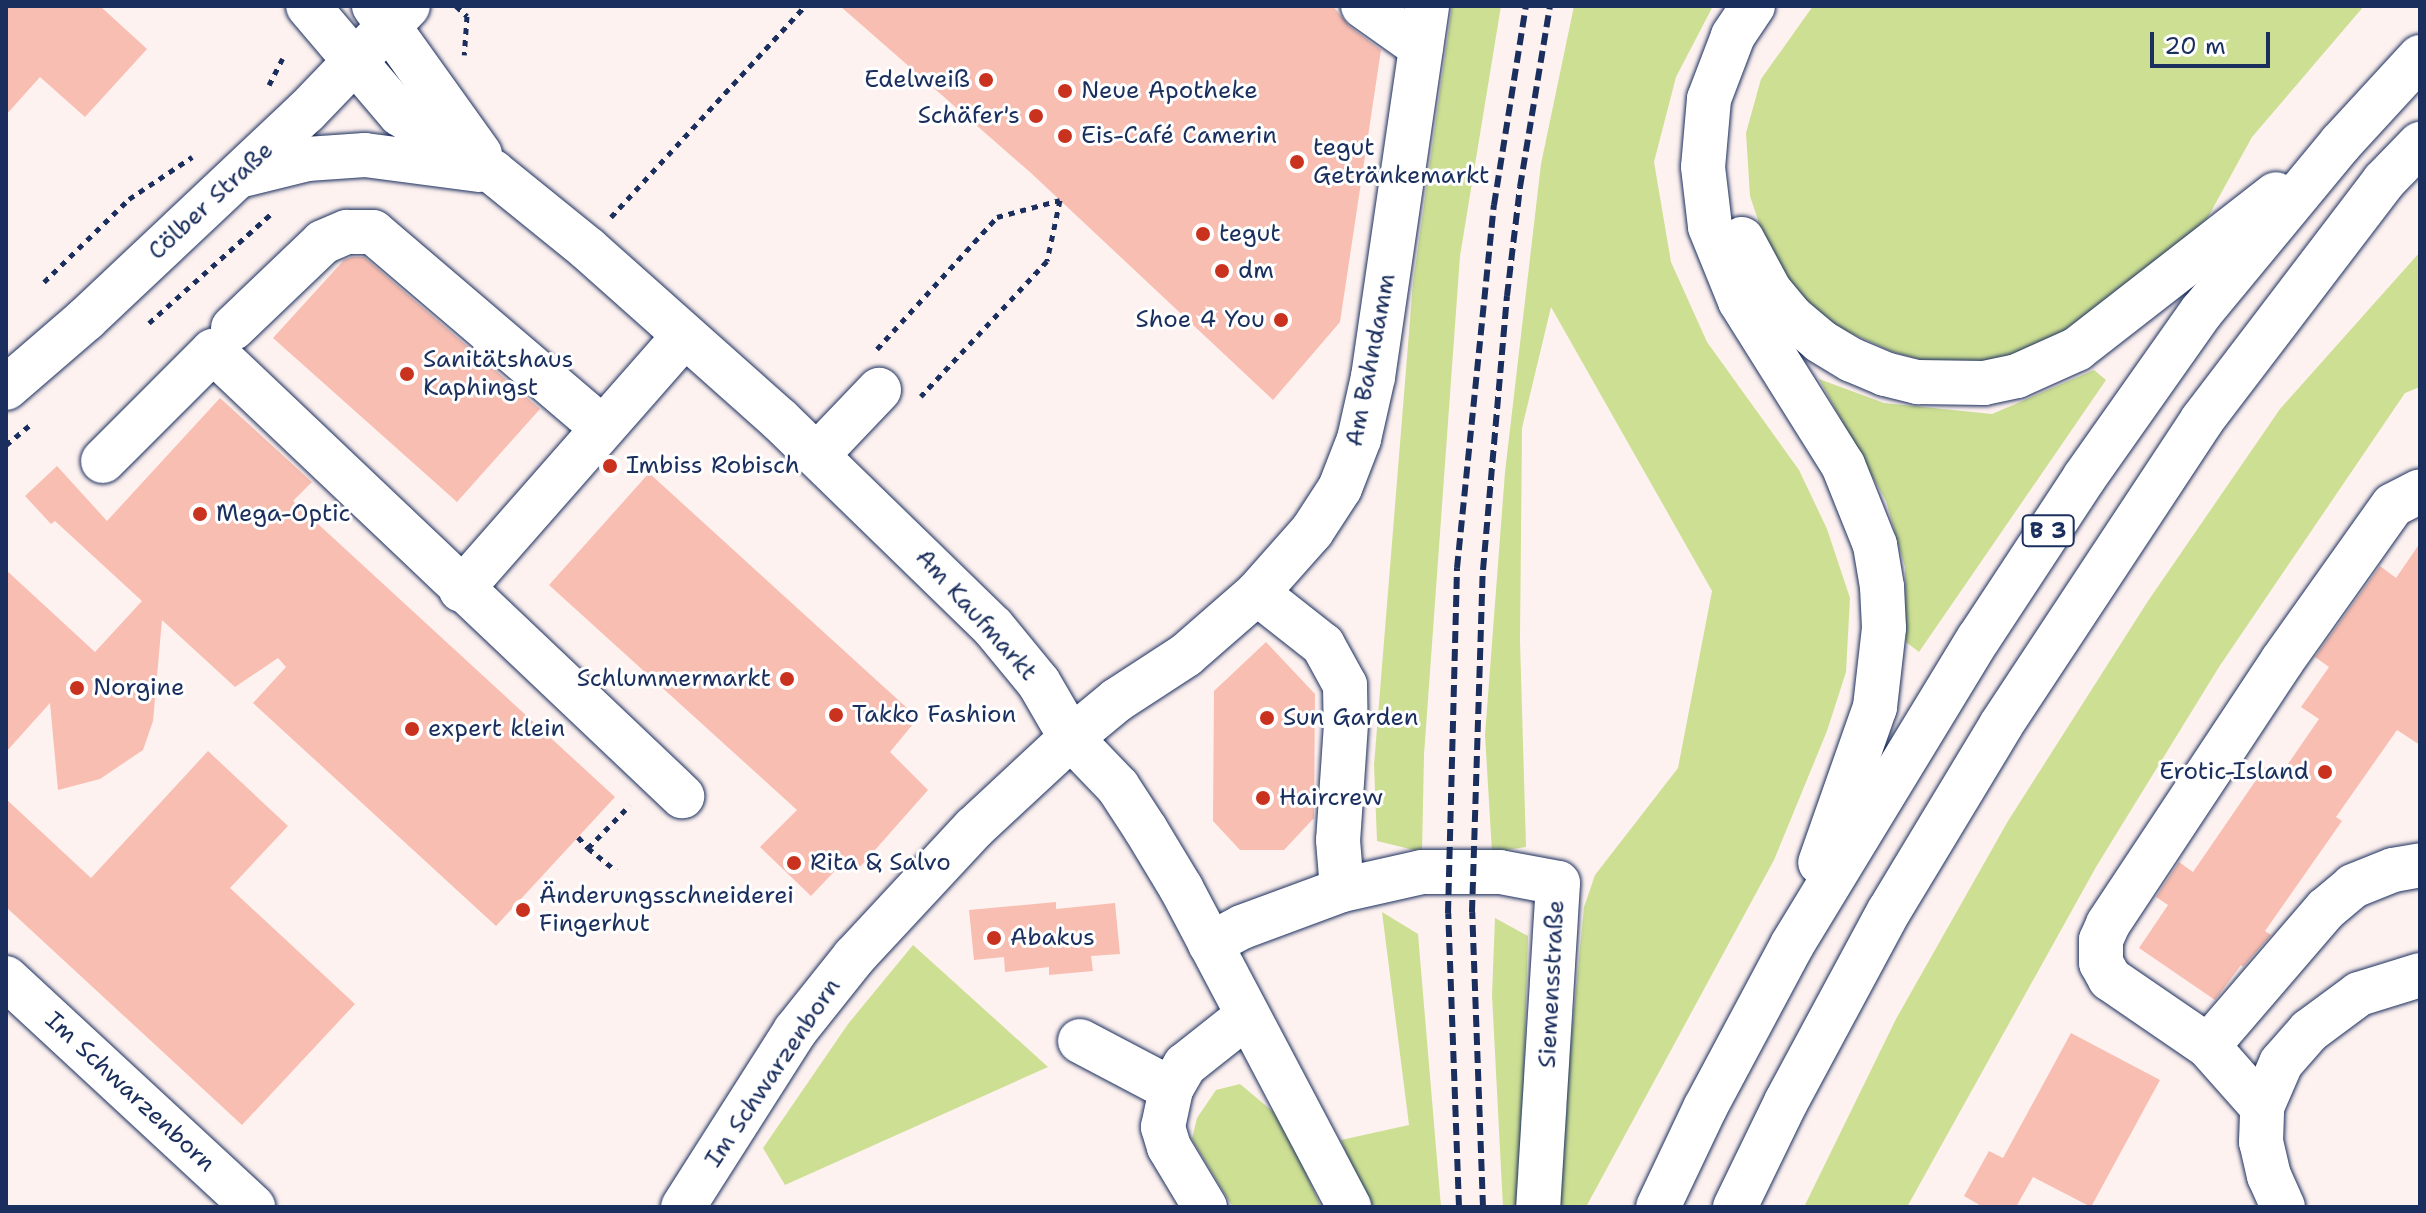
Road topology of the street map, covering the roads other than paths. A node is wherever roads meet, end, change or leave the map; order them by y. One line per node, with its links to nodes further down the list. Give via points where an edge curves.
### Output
1 (308, 6): 8 (main road, Am Kaufmarkt)
2 (1363, 6): 6 (main road)
3 (1753, 6): 28 (main road, via 1733,36 1709,99 1703,167 1710,227 1740,301 1843,465 1861,504 1875,545 1884,628 1875,707)
4 (1778, 6): 9 (main road, via 1752,52 1730,119 1729,191 1737,226 1770,291 1793,318 1820,341 1885,374 1918,382 1973,384 2048,365 2077,349)
5 (390, 13): 8 (main road, Cölber Straße); 11 (main road, Am Kaufmarkt)
6 (1424, 26): 22 (main road, Am Bahndamm, via 1373,377 1359,439 1340,488 1312,531)
7 (2420, 57): 9 (main road, B 3)
8 (355, 61): 11 (main road, Am Kaufmarkt, via 400,114); 12 (main road, Cölber Straße)
9 (2341, 143): 28 (main road, B 3, via 2202,311 2084,478 1979,638)
10 (2419, 146): 42 (main road, B 3, via 2384,181 2202,420 2001,725 1889,911)
11 (493, 172): 12 (main road, via 365,155 307,159); 14 (main road, Am Kaufmarkt)
12 (238, 176): 15 (main road, Cölber Straße)
13 (233, 328): 17 (main road, via 323,242 347,232 373,232)
14 (684, 336): 17 (main road); 18 (main road, Am Kaufmarkt)
15 (6, 388)
16 (879, 390): 18 (main road)
17 (601, 427): 21 (main road)
18 (817, 455): 23 (main road, Am Kaufmarkt, via 993,627 1039,683)
19 (103, 461): 21 (main road, via 213,351)
20 (2420, 491): 33 (main road, via 2393,505 2282,661 2101,940 2101,963 2110,979)
21 (461, 590): 24 (main road)
22 (1257, 593): 23 (main road, Am Bahndamm, via 1186,655); 26 (main road, via 1323,645 1345,685 1338,840)
23 (1071, 738): 27 (main road, Am Kaufmarkt, via 1118,787); 37 (main road, Im Schwarzenborn, via 974,828 823,993)
24 (671, 784)
25 (2420, 865): 33 (main road, via 2353,886 2326,909)
26 (1342, 890): 27 (main road, Siemensstraße); 40 (main road, Siemensstraße, via 1422,872 1500,872 1558,883)
27 (1210, 944): 31 (main road, Am Kaufmarkt)
28 (1792, 945): 41 (main road, B 3)
29 (2420, 975): 35 (main road, via 2359,994 2309,1031 2281,1063)
30 (6, 978): 36 (main road, Im Schwarzenborn)
31 (1248, 1015): 34 (main road, via 1185,1065); 39 (main road, Am Kaufmarkt)
32 (1080, 1041): 34 (main road)
33 (2208, 1046): 35 (main road)
34 (1171, 1089): 38 (main road, via 1163,1127)
35 (2262, 1107): 43 (main road, via 2261,1142)
36 (253, 1207)
37 (683, 1207)
38 (1205, 1207)
39 (1349, 1207)
40 (1538, 1207)
41 (1658, 1207)
42 (1735, 1207)
43 (2283, 1207)

